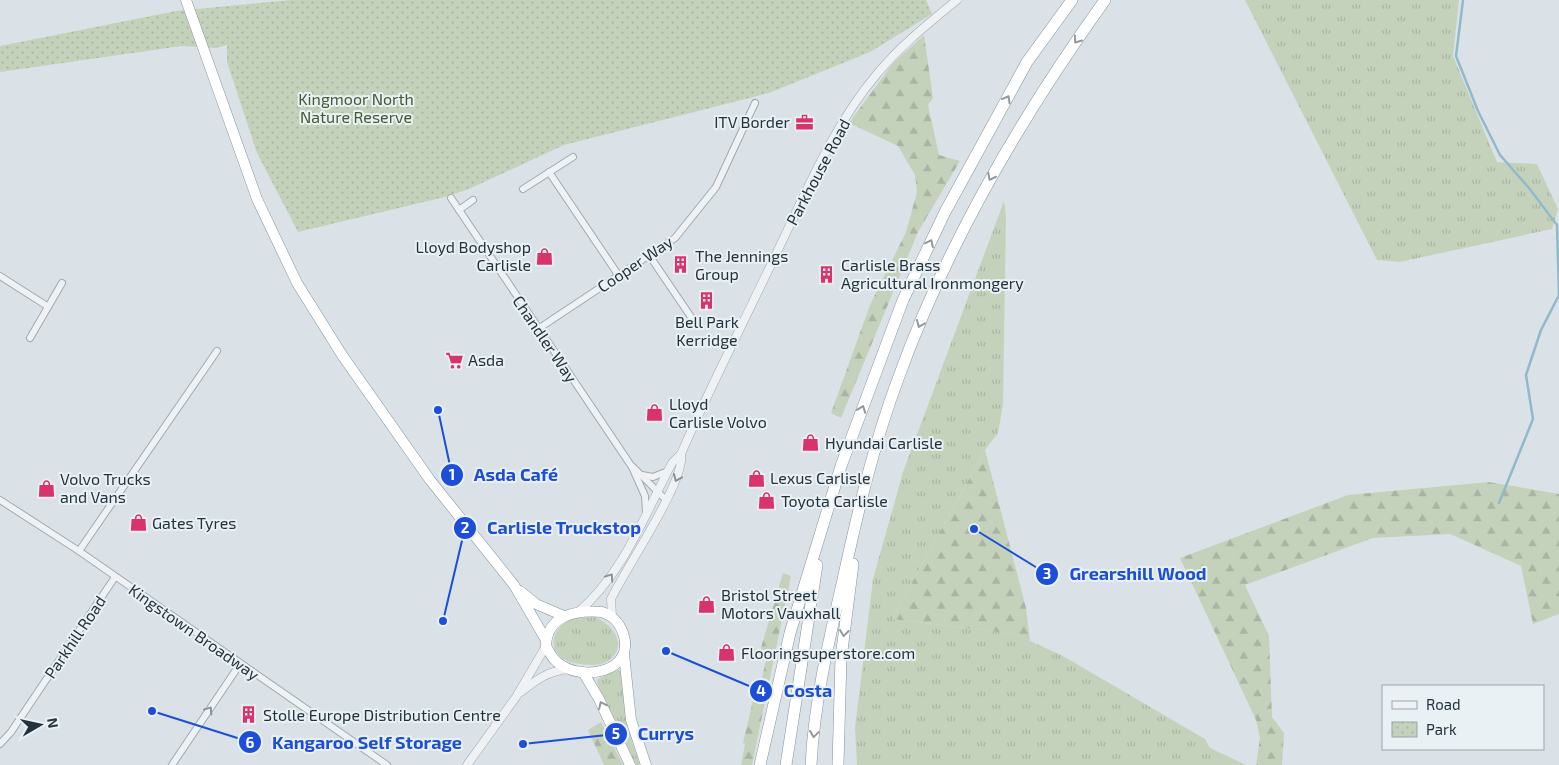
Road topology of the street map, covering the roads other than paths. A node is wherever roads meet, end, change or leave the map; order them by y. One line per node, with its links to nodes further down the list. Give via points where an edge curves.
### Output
1 (957, 0): 21 (street, Parkhouse Road, via 914,35 876,75 834,139)
2 (1072, 0): 32 (highway, one-way to 2, via 841,466 902,300 945,212 1027,62)
3 (1105, 0): 27 (highway, one-way to 27, via 1056,68 997,164 950,256 897,380)
4 (188, 4): 35 (highway, via 257,199 297,283 342,355 430,480)
5 (755, 102): 12 (street, Cooper Way, via 716,187 704,205 675,238)
6 (573, 157): 7 (street)
7 (549, 172): 8 (street); 14 (street)
8 (523, 189)
9 (451, 198): 11 (street, Chandler Way)
10 (473, 200): 11 (street)
11 (459, 210): 18 (street, Chandler Way)
12 (650, 255): 14 (street, Cooper Way); 17 (street)
13 (0, 276): 16 (street)
14 (619, 276): 18 (street, Cooper Way)
15 (62, 283): 16 (street)
16 (47, 306): 19 (street)
17 (691, 317)
18 (538, 329): 22 (street, Chandler Way)
19 (30, 338)
20 (217, 351): 33 (street)
21 (681, 454): 23 (street, Parkhouse Road); 30 (street, Parkhouse Road, one-way to 30, via 683,463)
22 (632, 467): 24 (street, Chandler Way); 26 (street, Chandler Way)
23 (668, 471): 24 (street, via 652,477); 25 (street, Parkhouse Road)
24 (641, 475): 25 (street, Chandler Way)
25 (657, 492): 29 (street, Parkhouse Road); 30 (street, Chandler Way)
26 (644, 496): 29 (street); 31 (street, Chandler Way)
27 (861, 497): 53 (highway, one-way to 53, via 823,668); 54 (highway, one-way to 54, via 841,658)
28 (0, 500): 33 (street, Kingstown Broadway)
29 (652, 500): 30 (street); 31 (street, Parkhouse Road)
30 (666, 500): 38 (street, Parkhouse Road, via 611,598)
31 (646, 512): 36 (street, Parkhouse Road, one-way to 31, via 599,594)
32 (825, 522): 51 (highway, via 790,633); 52 (highway)
33 (79, 550): 34 (street, Kingstown Broadway)
34 (115, 577): 41 (street, Kingstown Broadway); 45 (street, Parkhill Road)
35 (514, 585): 37 (highway, via 536,604); 39 (highway)
36 (577, 613): 37 (highway); 38 (highway)
37 (564, 616): 39 (highway, via 552,625)
38 (612, 616): 40 (highway, via 623,632)
39 (546, 643): 42 (highway, via 556,662); 44 (street)
40 (624, 654): 43 (highway, via 606,670); 50 (highway, via 631,720)
41 (240, 664): 46 (street, one-way to 41); 47 (street, Kingstown Broadway)
42 (568, 669): 43 (highway); 44 (street, via 538,678)
43 (583, 672): 49 (highway, one-way to 43)
44 (516, 697): 48 (street)
45 (0, 744)
46 (172, 765)
47 (387, 765)
48 (467, 765)
49 (630, 765)
50 (646, 765)
51 (760, 765)
52 (786, 765)
53 (811, 765)
54 (838, 765)

